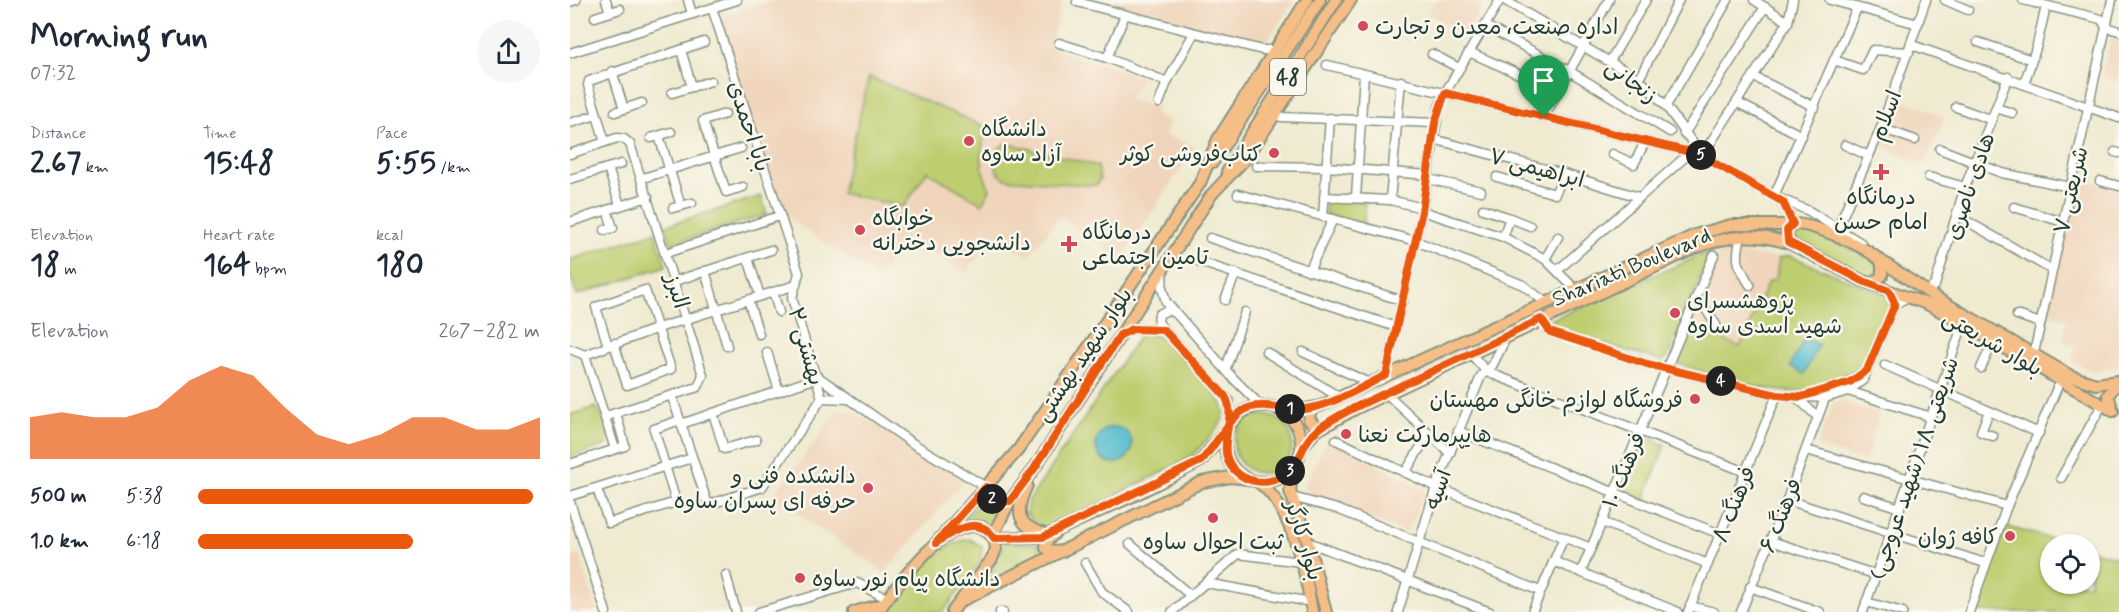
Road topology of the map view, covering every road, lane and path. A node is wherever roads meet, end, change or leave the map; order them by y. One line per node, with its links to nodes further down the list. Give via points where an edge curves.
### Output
1 (606, 0): 27 (street)
2 (688, 0): 28 (street)
3 (737, 0): 23 (street)
4 (1307, 0): 43 (main road, بلوار شهید بهشتی)
5 (1320, 0): 122 (main road, 48)
6 (1336, 0): 128 (main road, 48)
7 (1351, 0): 128 (main road, بلوار شهید بهشتی, via 1247,157)
8 (1502, 0): 33 (street); 40 (street, زنجانی)
9 (1609, 0): 40 (street)
10 (1646, 0): 50 (street)
11 (1679, 0): 58 (street)
12 (1728, 0): 70 (street)
13 (1754, 0): 22 (street)
14 (1793, 0): 31 (street)
15 (1830, 0): 24 (street)
16 (1926, 0): 32 (street, اسلام)
17 (1945, 0): 26 (street)
18 (2023, 0): 21 (street)
19 (2112, 0): 34 (street, شریعتی ۷)
20 (1077, 2): 29 (street)
21 (2046, 6): 34 (street, via 2101,19); 49 (street)
22 (1765, 7): 31 (street); 92 (street)
23 (712, 8): 28 (street); 144 (street, بابا احمدی)
24 (1857, 8): 32 (street); 48 (street)
25 (620, 9): 27 (street)
26 (1968, 10)
27 (610, 12): 30 (street)
28 (692, 14): 45 (street)
29 (1125, 15): 36 (street); 47 (street)
30 (595, 17)
31 (1788, 22): 56 (street)
32 (1918, 24): 41 (street, اسلام)
33 (1486, 26): 44 (street); 54 (street)
34 (2106, 27): 35 (street); 75 (street, شریعتی ۷)
35 (2119, 32)
36 (1194, 33): 43 (street); 61 (street)
37 (704, 42): 42 (street)
38 (1978, 42): 49 (street)
39 (1059, 43): 47 (street)
40 (1584, 46): 50 (street, زنجانی); 54 (street)
41 (1911, 49): 48 (street, via 1873,50 1863,70); 57 (street); 89 (street, اسلام)
42 (681, 50): 53 (street); 63 (street)
43 (1275, 50): 122 (main road, بلوار شهید بهشتی, via 1218,139)
44 (1469, 52): 52 (street); 64 (street)
45 (570, 53)
46 (1432, 54): 52 (street)
47 (1107, 58): 61 (street)
48 (1834, 60): 71 (street)
49 (2032, 60): 62 (street)
50 (1610, 61): 58 (street, زنجانی)
51 (1328, 65): 55 (street)
52 (1459, 68): 66 (street)
53 (612, 71): 74 (street); 79 (street, via 593,77 588,85)
54 (1569, 71): 64 (street); 91 (street)
55 (1364, 74): 60 (street); 85 (street)
56 (1755, 77): 69 (street); 71 (street)
57 (2008, 77): 62 (street); 73 (street, هادی ناصری)
58 (1639, 79): 70 (street, زنجانی)
59 (711, 81): 63 (street)
60 (1401, 81): 66 (street); 87 (street)
61 (1167, 82): 68 (street)
62 (2024, 84): 75 (street)
63 (692, 87): 65 (street)
64 (1557, 91): 81 (street)
65 (672, 93)
66 (1445, 93): 81 (street); 88 (street)
67 (642, 103): 74 (street)
68 (1159, 103)
69 (1738, 103): 93 (street); 104 (street)
70 (1666, 105): 92 (street, زنجانی)
71 (1815, 107): 93 (street)
72 (1956, 107): 84 (street)
73 (1996, 108): 77 (street); 84 (street, هادی ناصری)
74 (624, 109): 76 (street)
75 (2088, 109): 83 (street); 126 (street, شریعتی ۷)
76 (615, 112)
77 (2012, 113)
78 (725, 114): 106 (street, via 703,121)
79 (597, 115): 86 (street); 96 (street)
80 (1281, 117): 82 (street)
81 (1544, 117): 97 (street)
82 (1330, 118): 85 (street); 110 (street)
83 (2119, 118)
84 (1992, 120): 107 (street, هادی ناصری)
85 (1362, 121): 87 (street); 113 (street)
86 (570, 123)
87 (1396, 123): 88 (street); 114 (street)
88 (1435, 123): 94 (street)
89 (1881, 128): 95 (street); 105 (street, اسلام)
90 (671, 132): 112 (street, via 655,137)
91 (1670, 132)
92 (1684, 134): 100 (street, زنجانی)
93 (1802, 136): 130 (street)
94 (1433, 139): 115 (street, ابراهیمی ۷); 116 (street)
95 (1915, 140)
96 (605, 142): 102 (street); 119 (street, البرز, via 627,140)
97 (1645, 142): 100 (street); 103 (street, via 1634,164)
98 (1845, 146): 105 (street)
99 (741, 148): 106 (street)
100 (1690, 149): 104 (street, زنجانی); 134 (street)
101 (1940, 149): 107 (street)
102 (570, 154)
103 (1612, 154)
104 (1702, 156): 130 (street, زنجانی)
105 (1869, 156): 154 (street, اسلام)
106 (715, 157): 112 (street); 124 (street, via 726,192)
107 (1975, 163): 125 (street, هادی ناصری); 126 (street)
108 (621, 164): 111 (street)
109 (1256, 166): 110 (street)
110 (1326, 167): 113 (street); 132 (street)
111 (608, 168): 120 (street); 137 (street)
112 (670, 170): 119 (street); 136 (street, via 677,207)
113 (1358, 170): 114 (street); 133 (street)
114 (1393, 171): 116 (street); 135 (street)
115 (1564, 174): 117 (street, via 1555,194); 134 (street, ابراهیمی ۷)
116 (1428, 177): 127 (street); 140 (street)
117 (1497, 177)
118 (1929, 177): 125 (street)
119 (643, 178): 131 (street, البرز)
120 (570, 179)
121 (2100, 181): 123 (street)
122 (1200, 183): 278 (main road, بلوار شهید بهشتی / 48, via 1018,450)
123 (2119, 186)
124 (743, 188)
125 (1965, 188): 145 (street, هادی ناصری)
126 (2070, 188): 150 (street, شریعتی ۷)
127 (1481, 191)
128 (1212, 194): 169 (main road, بلوار شهید بهشتی / 48)
129 (1238, 194): 146 (street)
130 (1774, 196): 139 (street); 143 (street)
131 (648, 197): 137 (street); 163 (street, البرز)
132 (1324, 197): 133 (street); 146 (street)
133 (1356, 197): 135 (street)
134 (1640, 197): 170 (street)
135 (1390, 200): 140 (street)
136 (692, 203)
137 (620, 205): 142 (street)
138 (2014, 207): 150 (street)
139 (1786, 208): 151 (street, via 1784,219); 152 (street)
140 (1423, 209): 157 (street); 160 (street)
141 (1483, 209): 147 (street)
142 (607, 210): 149 (street); 155 (street, via 613,228)
143 (1809, 211): 152 (street, via 1797,215); 154 (street)
144 (779, 216): 163 (street); 177 (street, بهشتی ۲, via 799,273)
145 (1958, 216): 171 (street); 181 (street, هادی ناصری, via 1935,285)
146 (1323, 217): 148 (street)
147 (1510, 218): 153 (street); 157 (street)
148 (1333, 219): 160 (street); 173 (street)
149 (570, 222)
150 (2062, 222): 171 (street, شریعتی ۷)
151 (1771, 223): 152 (main road, Shariati Boulevard); 179 (main road, Shariati Boulevard, via 1731,225 1695,235)
152 (1793, 224): 161 (main road, via 1786,234); 166 (main road, بلوار شریعتی, via 1829,233)
153 (1530, 226)
154 (1838, 227): 166 (street)
155 (604, 230)
156 (1741, 236): 161 (main road, Shariati Boulevard); 178 (street, via 1737,264); 197 (main road, Shariati Boulevard, via 1722,238 1693,249)
157 (1503, 237): 167 (street)
158 (1558, 237): 167 (street)
159 (1209, 238): 173 (street)
160 (1416, 242): 188 (street); 189 (street, via 1523,285)
161 (1791, 244): 176 (main road, Shariati Boulevard)
162 (771, 250): 165 (street)
163 (666, 253): 175 (street, البرز)
164 (1714, 255): 187 (street, فرهنگ ۱۰)
165 (748, 258): 172 (street); 183 (street)
166 (1877, 258): 176 (main road, via 1884,268 1882,276); 181 (main road, بلوار شریعتی)
167 (1545, 259): 170 (street)
168 (1200, 262): 174 (street)
169 (1163, 270): 194 (street, via 1162,288); 205 (main road, بلوار شهید بهشتی / 48)
170 (1558, 270): 179 (street)
171 (2052, 270): 198 (street, شریعتی ۷)
172 (705, 271): 175 (street); 191 (street)
173 (1310, 271): 188 (street)
174 (1236, 273): 186 (street); 201 (street)
175 (675, 281): 196 (street, البرز)
176 (1868, 283): 180 (main road, بلوار شریعتی)
177 (796, 285): 182 (street); 226 (street, بهشتی ۲, via 792,298)
178 (1750, 285)
179 (1575, 289): 189 (main road, Shariati Boulevard)
180 (1889, 291): 184 (main road, بلوار شریعتی); 190 (street)
181 (1927, 291): 214 (main road, بلوار شریعتی)
182 (773, 292): 183 (street); 192 (street)
183 (760, 296): 185 (street)
184 (1908, 297): 190 (street); 199 (main road, بلوار شریعتی)
185 (748, 300): 191 (street); 204 (street)
186 (1225, 300)
187 (1696, 300): 200 (street, via 1700,300); 221 (street, فرهنگ ۱۰)
188 (1403, 301): 201 (street)
189 (1545, 303): 219 (main road, Shariati Boulevard)
190 (1895, 304): 223 (street)
191 (717, 310): 196 (street); 209 (street)
192 (779, 312)
193 (1245, 312): 220 (street)
194 (1174, 313): 203 (street, via 1168,310 1159,314 1158,322); 220 (street)
195 (2017, 315): 198 (street)
196 (686, 319): 202 (street); 237 (street, البرز, via 703,375 698,387)
197 (1541, 319): 206 (main road, Shariati Boulevard); 221 (street, via 1550,332)
198 (2040, 323): 214 (street, شریعتی ۷)
199 (1963, 324): 207 (main road, بلوار شریعتی); 232 (street, شریعتی ۱۸ (شهید عروجی))
200 (1716, 325)
201 (1396, 327): 215 (street)
202 (658, 328): 208 (street); 208 (street, via 645,290 596,307); 208 (street, via 671,369 627,385)
203 (1164, 330): 205 (street, via 1133,329); 230 (street)
204 (759, 334)
205 (1120, 335): 272 (main road, بلوار شهید بهشتی / 48)
206 (1508, 335): 216 (main road, Shariati Boulevard); 224 (street, آسیه)
207 (1993, 342): 222 (street); 243 (main road, بلوار شریعتی)
208 (611, 344): 217 (street)
209 (727, 346)
210 (570, 349): 217 (street)
211 (767, 352): 234 (street)
212 (1266, 352): 238 (street)
213 (1303, 352): 229 (street)
214 (2034, 353): 228 (main road, بلوار شریعتی, via 2086,382)
215 (1390, 354): 219 (street); 225 (street)
216 (1471, 354): 224 (street); 235 (main road, Shariati Boulevard)
217 (585, 355): 251 (street, via 598,404)
218 (1885, 365): 232 (street)
219 (1406, 366): 225 (main road, Shariati Boulevard)
220 (1226, 368): 227 (street)
221 (1667, 368): 236 (street); 258 (street, فرهنگ ۱۰)
222 (1981, 368)
223 (1867, 370): 233 (street, via 1863,380); 239 (street, via 1850,382)
224 (1487, 372): 257 (street, آسیه, via 1481,376); 258 (street)
225 (1386, 375): 229 (main road, Shariati Boulevard)
226 (817, 377): 234 (street); 240 (street, بهشتی ۲); 242 (street)
227 (1232, 377): 230 (street, via 1228,388); 244 (street)
228 (2119, 381): 250 (main road, via 2108,395)
229 (1369, 383): 238 (main road, Shariati Boulevard)
230 (1218, 387): 255 (street, via 1229,401)
231 (2057, 388): 260 (street)
232 (1940, 390): 247 (street); 253 (street, شریعتی ۱۸ (شهید عروجی))
233 (1848, 391): 241 (street); 253 (street)
234 (779, 392): 249 (street)
235 (1386, 393): 256 (main road, Shariati Boulevard); 259 (street)
236 (1777, 395): 239 (street); 273 (street, فرهنگ ۸)
237 (672, 396): 248 (street, البرز); 254 (street)
238 (1339, 397): 245 (main road, Shariati Boulevard)
239 (1798, 397): 241 (street); 252 (street)
240 (822, 398): 242 (street, بهشتی ۲); 268 (street, via 762,487 708,505)
241 (1825, 398): 252 (street, فرهنگ ۶)
242 (848, 399): 278 (street, بهشتی ۲)
243 (2102, 405): 250 (main road, بلوار شریعتی); 276 (street)
244 (1261, 406): 246 (main road); 255 (main road, via 1239,413)
245 (1311, 408): 246 (main road, Shariati Boulevard); 256 (main road, via 1309,420)
246 (1277, 409): 264 (main road, via 1294,422)
247 (1989, 411): 260 (street); 261 (street, via 1982,432)
248 (616, 413): 251 (street, البرز); 265 (street, via 625,446)
249 (713, 413): 254 (street); 262 (street, via 724,449)
250 (2117, 414)
251 (606, 416): 265 (street)
252 (1818, 417): 266 (street, فرهنگ ۶)
253 (1931, 417): 275 (street, شریعتی ۱۸ (شهید عروجی))
254 (680, 422): 268 (street); 270 (street, via 654,429)
255 (1228, 427): 277 (main road, via 1224,442 1228,462 1236,472); 292 (main road, via 1201,461)
256 (1319, 429): 264 (main road, Shariati Boulevard)
257 (1458, 431): 267 (street, آسیه); 281 (street)
258 (1638, 431): 273 (street); 281 (street, فرهنگ ۱۰)
259 (1429, 433): 267 (street); 274 (street)
260 (2039, 433): 289 (street)
261 (1993, 436)
262 (756, 440)
263 (1336, 440): 274 (street)
264 (1301, 448): 271 (main road)
265 (615, 449): 269 (street)
266 (1806, 450): 275 (street); 286 (street, فرهنگ ۶)
267 (1450, 453): 279 (street, آسیه)
268 (692, 458): 270 (street)
269 (570, 464)
270 (665, 467): 280 (street); 280 (street, via 676,502 609,524)
271 (1293, 467): 277 (main road, via 1280,478); 283 (main road, بلوار کارگر, via 1289,484)
272 (1034, 469): 287 (main road, بلوار شهید بهشتی / 48); 292 (main road, via 1022,496 1020,516 1032,530)
273 (1746, 472): 293 (street, فرهنگ ۸)
274 (1405, 473): 279 (street)
275 (1910, 478): 289 (street); 290 (street, شریعتی ۱۸ (شهید عروجی))
276 (2061, 478)
277 (1253, 481): 285 (main road, بلوار کارگر); 303 (main road, via 1230,477 1202,482)
278 (986, 487): 287 (main road, via 994,500); 299 (main road, بلوار شهید بهشتی / 48)
279 (1436, 487): 296 (street); 300 (street, آسیه)
280 (597, 489): 282 (street)
281 (1616, 493): 291 (street, فرهنگ ۱۰); 293 (street)
282 (570, 496)
283 (1292, 496): 285 (main road, via 1286,492); 298 (main road, بلوار کارگر); 300 (street, via 1337,509)
284 (1863, 496): 290 (street)
285 (1275, 499): 305 (main road, بلوار کارگر)
286 (1787, 500): 294 (street); 297 (street, فرهنگ ۶)
287 (1010, 501): 295 (main road, بلوار شهید بهشتی / 48)
288 (570, 502): 323 (street)
289 (2007, 507): 307 (street)
290 (1900, 508): 294 (street, شریعتی ۱۸ (شهید عروجی))
291 (1602, 522): 302 (street, فرهنگ ۱۰); 308 (street)
292 (1054, 533): 295 (main road); 303 (main road, via 1046,548 1053,552)
293 (1720, 534): 308 (street, فرهنگ ۸)
294 (1891, 534): 307 (street); 310 (street, شریعتی ۱۸ (شهید عروجی))
295 (993, 537): 299 (main road, 48, via 982,527 971,526); 317 (main road, 48, via 995,554)
296 (1564, 537): 302 (street); 304 (street)
297 (1771, 541): 310 (street); 314 (street, فرهنگ ۶)
298 (1308, 542): 312 (street); 322 (main road, بلوار کارگر)
299 (936, 543): 319 (main road, 48)
300 (1420, 543): 312 (street, آسیه); 315 (street)
301 (1130, 544): 316 (street)
302 (1591, 548): 309 (street, فرهنگ ۱۰)
303 (1069, 549): 317 (main road)
304 (1553, 561): 309 (street); 315 (street)
305 (1301, 562): 313 (street, via 1238,554); 320 (main road, بلوار کارگر)
306 (1085, 563): 328 (street, via 1102,592)
307 (1985, 563): 339 (street)
308 (1708, 564): 321 (street, فرهنگ ۸)
309 (1581, 572): 333 (street)
310 (1877, 574): 318 (street, شریعتی ۱۸ (شهید عروجی))
311 (726, 575): 324 (street)
312 (1409, 580): 330 (street, آسیه); 331 (street)
313 (1206, 583): 316 (street); 320 (street)
314 (1750, 587): 335 (street, فرهنگ ۶); 336 (street)
315 (1540, 591): 332 (street)
316 (1190, 595): 329 (street)
317 (961, 601): 327 (main road, 48)
318 (1866, 602): 337 (street, شریعتی ۱۸ (شهید عروجی)); 338 (street)
319 (883, 605): 325 (street, via 857,582); 326 (main road)
320 (1311, 607)
321 (1689, 609): 334 (street)
322 (1328, 611)
323 (606, 612)
324 (736, 612)
325 (759, 612)
326 (854, 612)
327 (952, 612)
328 (1129, 612)
329 (1172, 612)
330 (1398, 612)
331 (1490, 612)
332 (1532, 612)
333 (1678, 612)
334 (1714, 612)
335 (1740, 612)
336 (1821, 612)
337 (1863, 612)
338 (1902, 612)
339 (1969, 612)

